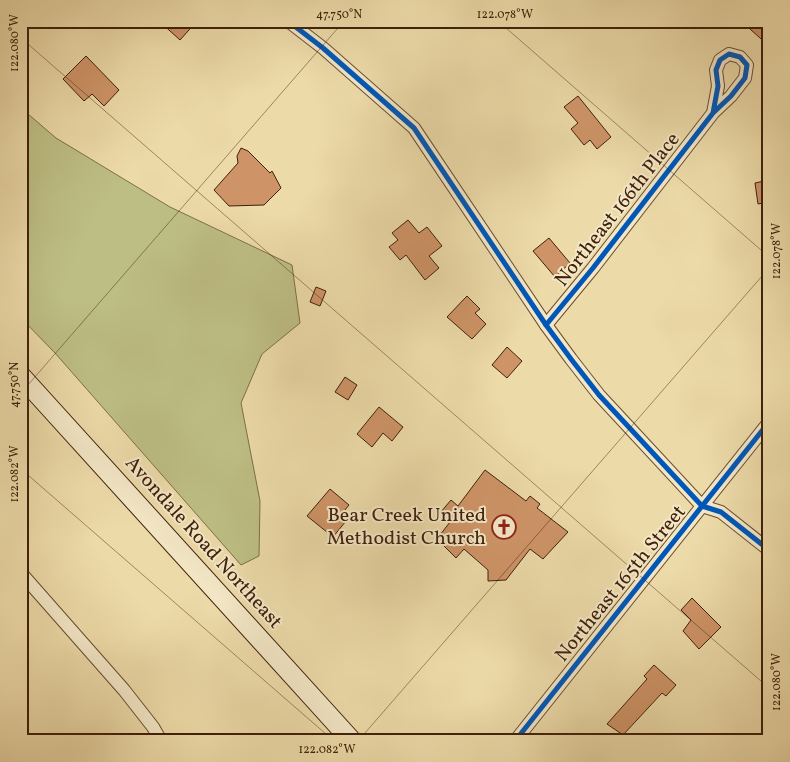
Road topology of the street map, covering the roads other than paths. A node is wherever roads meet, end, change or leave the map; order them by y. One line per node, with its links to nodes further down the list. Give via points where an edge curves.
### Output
1 (288, 21): 3 (street, via 414,128)
2 (713, 113): 3 (street, Northeast 166th Place)
3 (546, 325): 6 (street, via 599,395)
4 (21, 376): 10 (main road, Avondale Road Northeast)
5 (769, 422): 6 (street, Northeast 165th Street)
6 (702, 506): 7 (street, via 721,512); 11 (street, Northeast 165th Street)
7 (769, 550)
8 (21, 573): 9 (street, via 124,690)
9 (161, 741)
10 (352, 741)
11 (515, 741)

